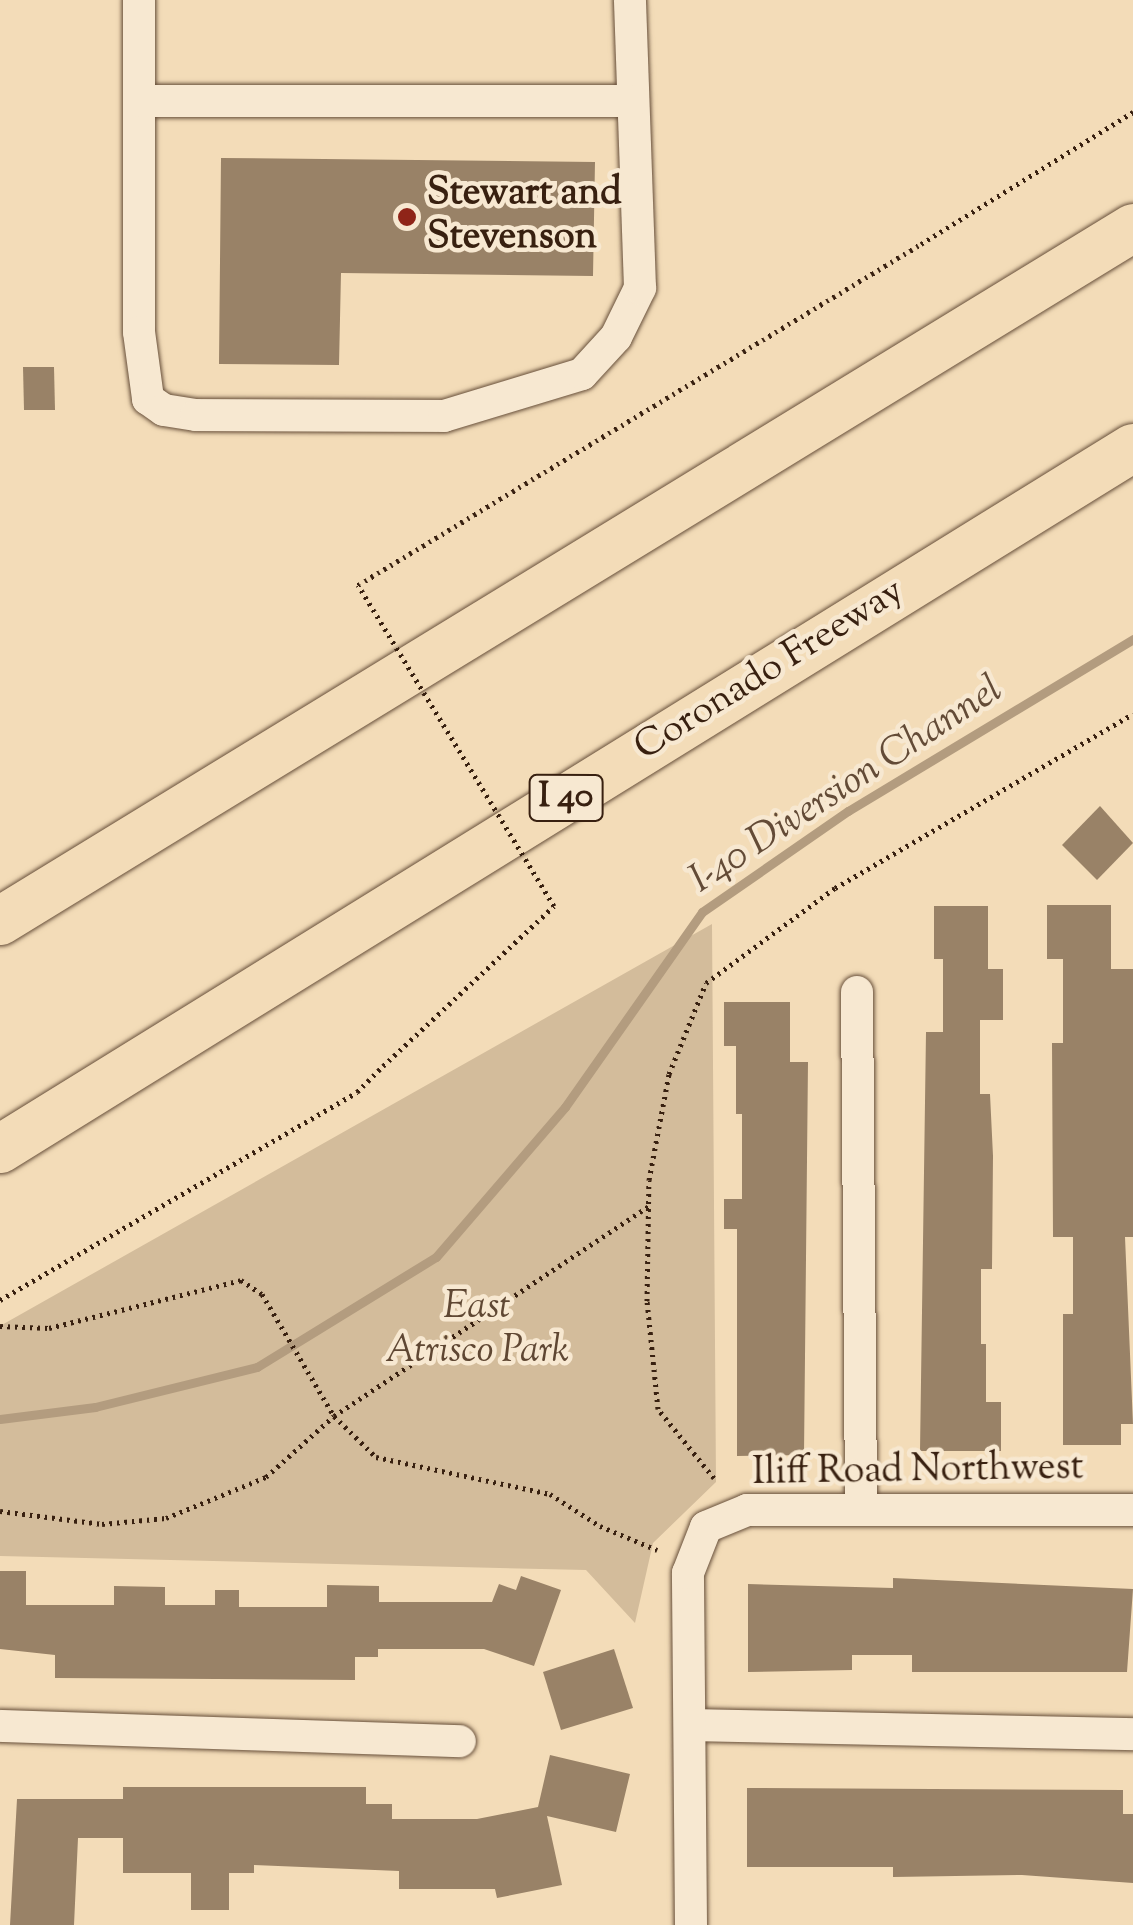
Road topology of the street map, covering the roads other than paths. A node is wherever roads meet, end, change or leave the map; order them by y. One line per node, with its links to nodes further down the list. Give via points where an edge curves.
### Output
1 (139, 0): 3 (street)
2 (630, 0): 4 (street)
3 (139, 100): 4 (street); 4 (street, via 139,332 148,399 164,410 196,415 406,416 444,416 582,374 616,337 640,288)
4 (632, 100)
5 (1133, 228): 7 (highway)
6 (1133, 448): 9 (highway, Coronado Freeway / I 40)
7 (0, 922)
8 (857, 992): 10 (street)
9 (0, 1149)
10 (862, 1506): 11 (street, Iliff Road Northwest); 12 (street, Iliff Road Northwest, via 747,1510 706,1527 688,1574)
11 (1133, 1510)
12 (694, 1725): 14 (street); 16 (street)
13 (0, 1726): 15 (street)
14 (1133, 1734)
15 (460, 1741)
16 (691, 1925)

